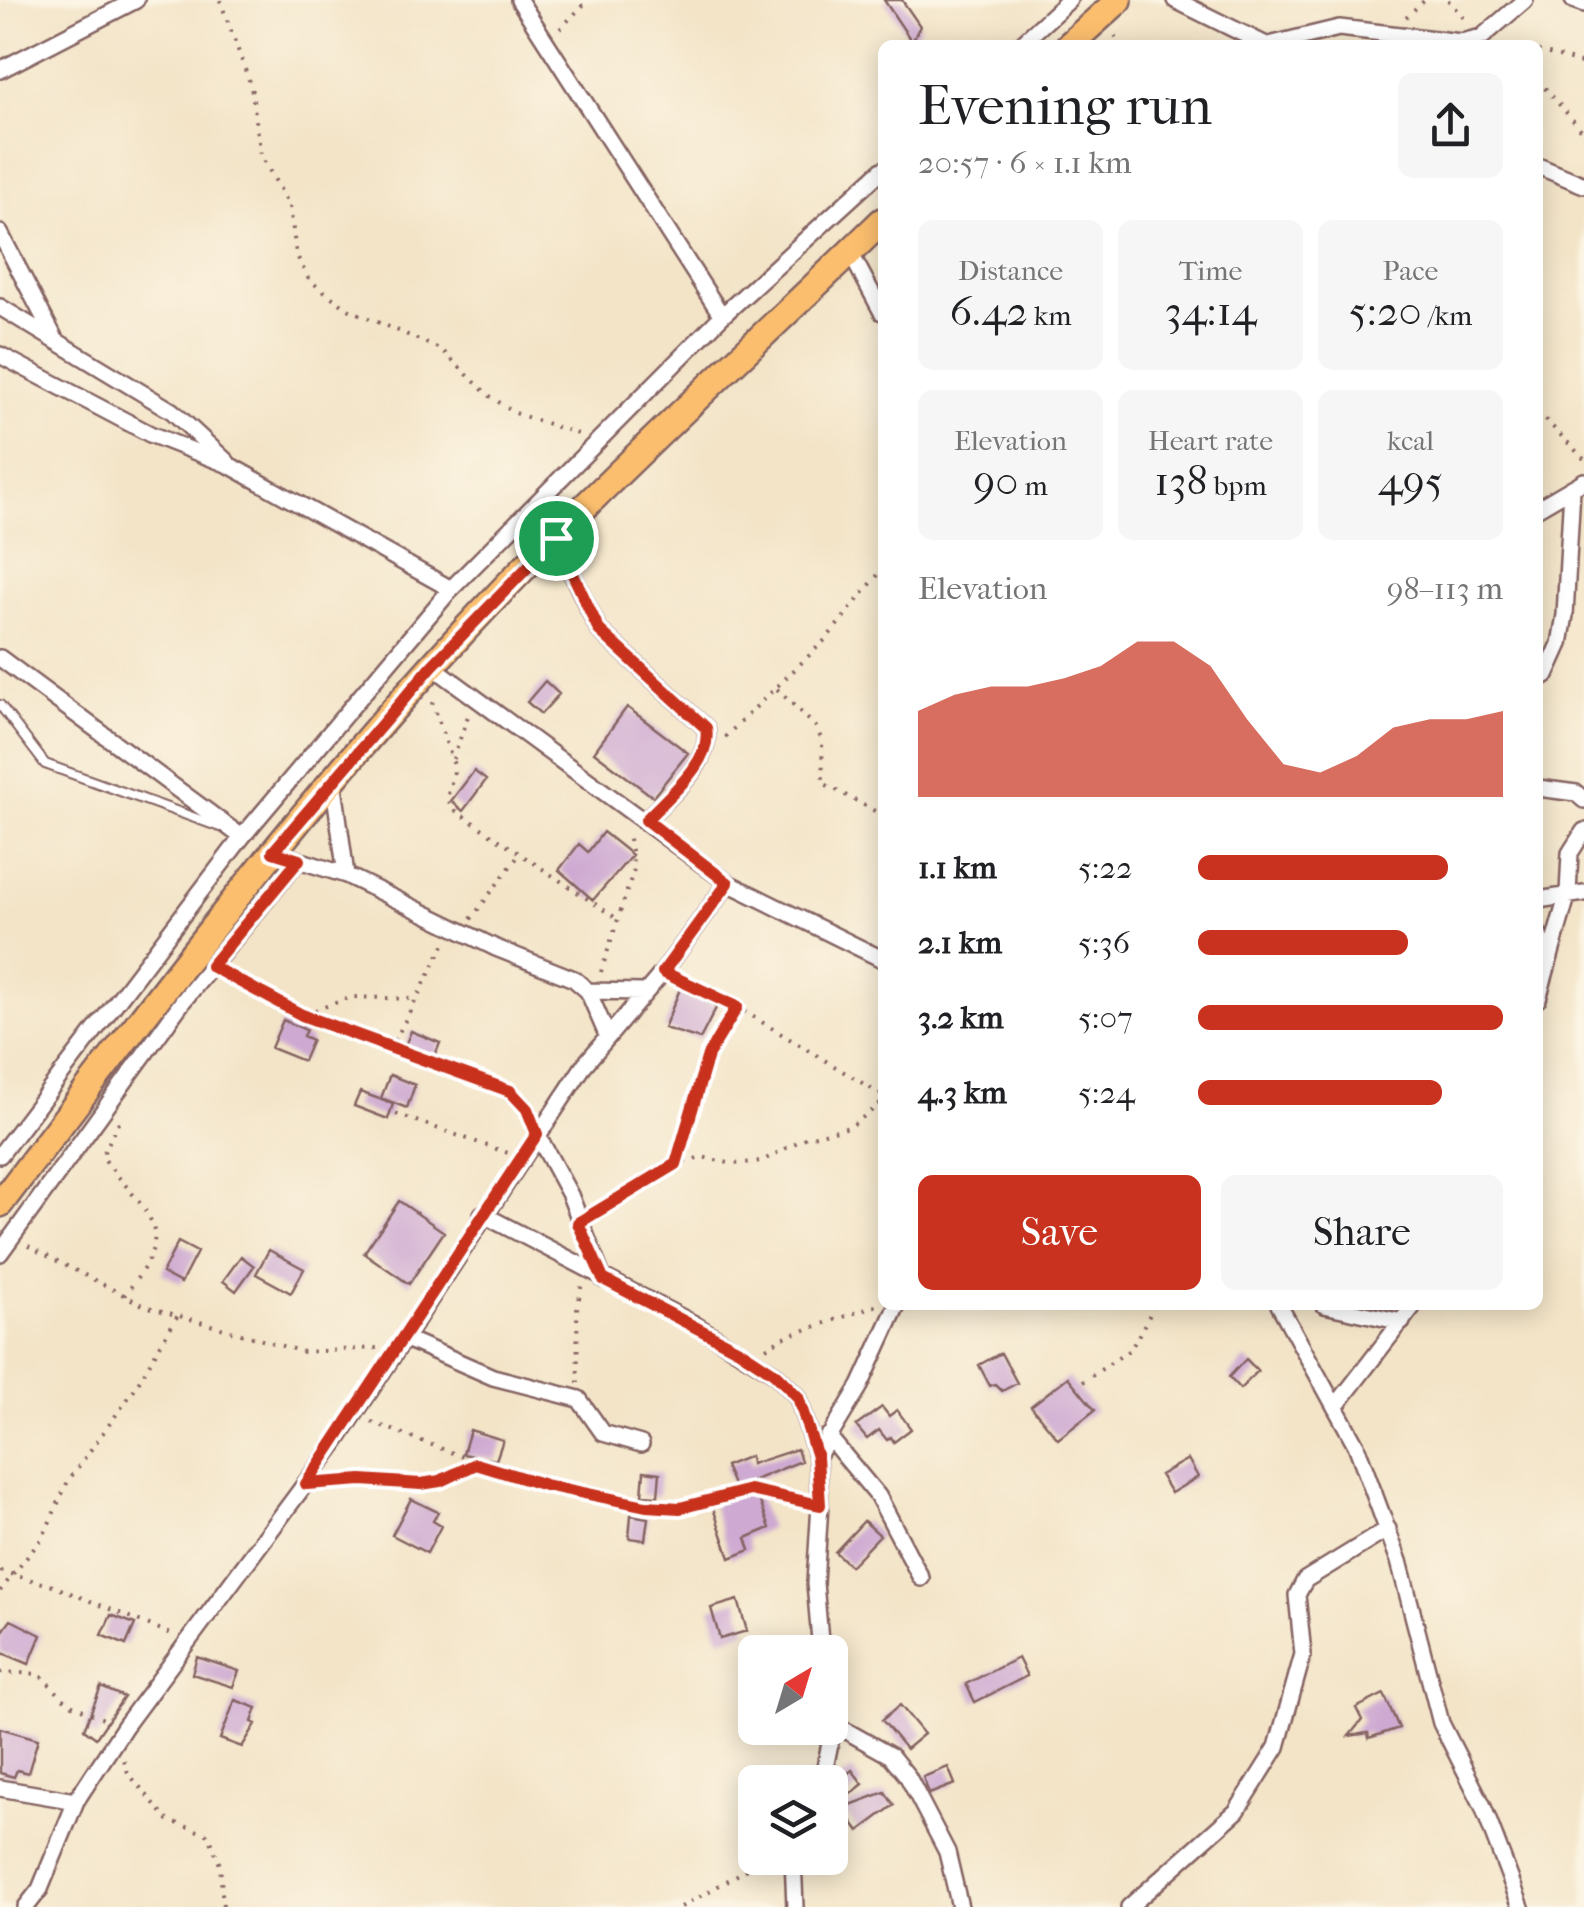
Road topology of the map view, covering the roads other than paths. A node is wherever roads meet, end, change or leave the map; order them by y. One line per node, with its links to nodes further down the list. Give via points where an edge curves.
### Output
1 (136, 0): 15 (street)
2 (519, 0): 24 (street)
3 (1069, 0): 9 (street)
4 (1119, 0): 10 (main road)
5 (1175, 0): 11 (street)
6 (1525, 0): 14 (street)
7 (1574, 0): 8 (street)
8 (1584, 4)
9 (1025, 40)
10 (1075, 40)
11 (1258, 40)
12 (1289, 40): 13 (street, via 1339,28)
13 (1444, 40)
14 (1469, 40)
15 (0, 70)
16 (1543, 168): 18 (street)
17 (878, 174): 24 (street)
18 (1584, 184)
19 (878, 225): 21 (main road)
20 (0, 233): 25 (street)
21 (850, 252): 22 (street); 30 (main road)
22 (878, 304)
23 (0, 307): 25 (street)
24 (722, 316): 31 (street)
25 (56, 340): 27 (street, via 172,411)
26 (0, 355): 27 (street, via 150,434)
27 (229, 465): 31 (street)
28 (1578, 485): 29 (street); 34 (street, via 1560,644)
29 (1543, 505)
30 (556, 538): 33 (main road); 39 (street, via 599,630 706,728 701,758)
31 (452, 589): 41 (street)
32 (0, 658): 41 (street)
33 (426, 674): 36 (main road); 39 (street, via 473,697)
34 (1543, 677)
35 (0, 705): 41 (lane, via 46,764)
36 (333, 778): 42 (main road); 44 (street)
37 (1543, 789): 38 (street)
38 (1584, 800)
39 (646, 820): 45 (street)
40 (1584, 831): 46 (street, via 1570,853)
41 (238, 834): 56 (street)
42 (273, 852): 43 (street); 57 (main road)
43 (299, 860): 44 (street); 59 (street, via 211,966)
44 (346, 875): 52 (street)
45 (728, 883): 49 (street); 53 (street)
46 (1576, 893): 47 (street); 50 (street)
47 (1543, 899)
48 (1543, 948): 50 (street)
49 (878, 957)
50 (1549, 967): 51 (street)
51 (1543, 984)
52 (592, 991): 53 (street); 54 (street)
53 (644, 992): 54 (street)
54 (607, 1035): 55 (street)
55 (537, 1134): 58 (street); 60 (street)
56 (0, 1154)
57 (0, 1204)
58 (482, 1214): 60 (street); 66 (street)
59 (0, 1253)
60 (603, 1279): 70 (street, via 694,1324 798,1397)
61 (895, 1310): 68 (street)
62 (1283, 1310): 67 (street)
63 (1347, 1310): 65 (street)
64 (1410, 1310): 65 (street)
65 (1402, 1322): 67 (street)
66 (401, 1341): 69 (street, via 493,1377 579,1399 603,1433); 76 (street)
67 (1336, 1406): 71 (street)
68 (828, 1436): 70 (street); 72 (street, via 878,1496)
69 (641, 1444)
70 (817, 1457): 73 (street)
71 (1388, 1529): 81 (street, via 1305,1580 1297,1595 1303,1654 1278,1748 1237,1811); 82 (street, via 1441,1723 1482,1804)
72 (921, 1578)
73 (820, 1635)
74 (848, 1732): 80 (street, via 891,1756 908,1776 947,1852)
75 (0, 1788): 76 (street)
76 (76, 1801): 78 (street)
77 (793, 1875): 79 (street)
78 (26, 1907)
79 (794, 1907)
80 (960, 1907)
81 (1129, 1907)
82 (1521, 1907)

